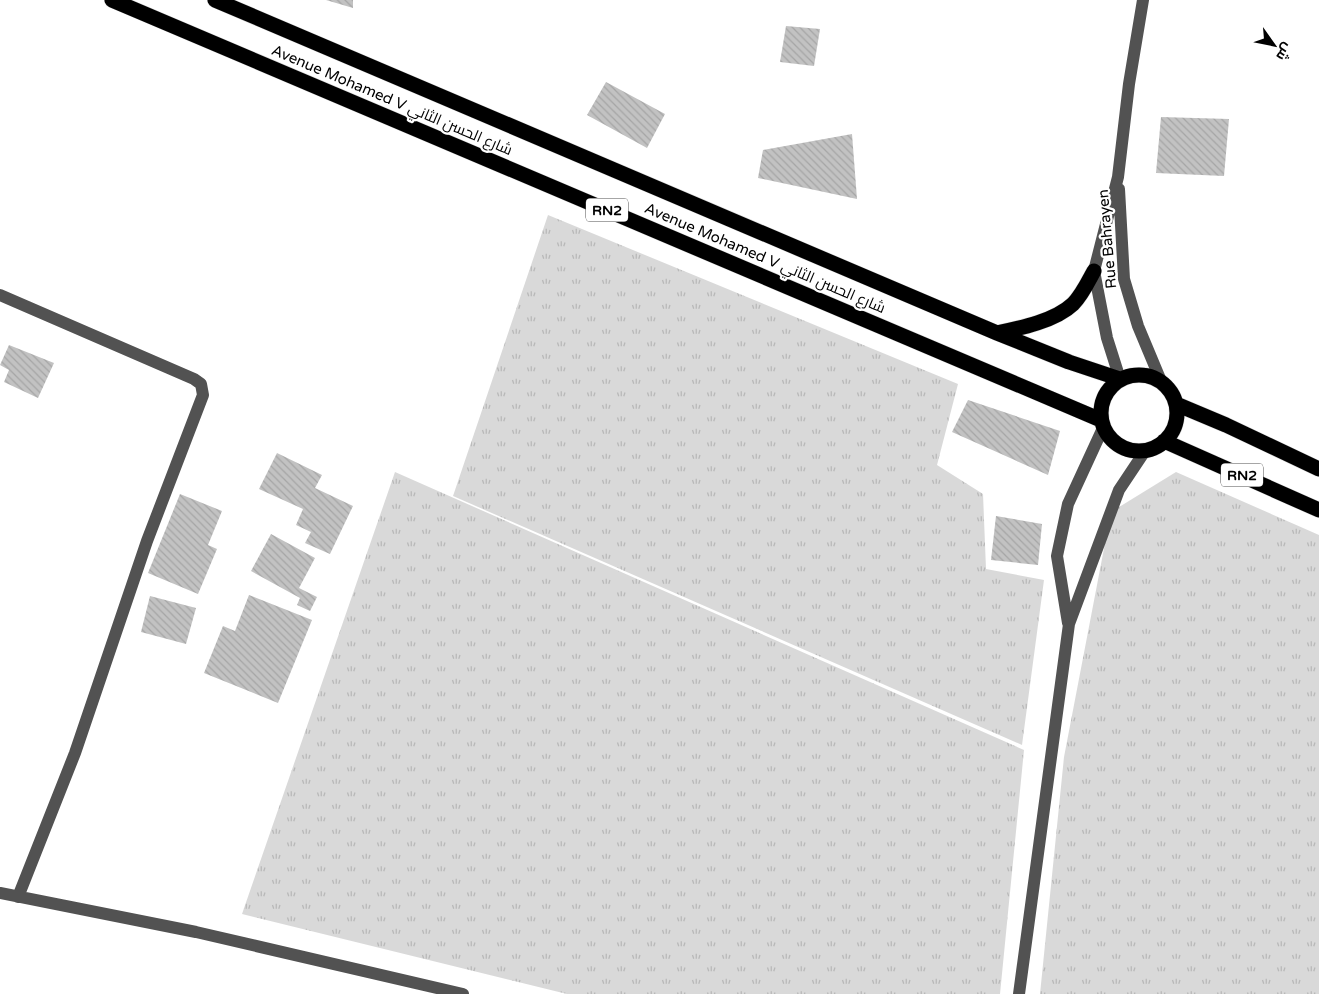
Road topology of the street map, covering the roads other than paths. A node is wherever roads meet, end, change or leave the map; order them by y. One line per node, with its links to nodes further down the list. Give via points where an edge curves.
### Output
1 (112, 0): 11 (highway, Avenue Mohamed V شارع الحسن الثاني / RN2)
2 (215, 0): 7 (highway, Avenue Mohamed V شارع الحسن الثاني / RN2)
3 (1143, 0): 4 (street, Rue Bahrayen)
4 (1118, 177): 5 (street, Rue Bahrayen); 9 (street, Rue Bahrayen, via 1124,278 1138,326)
5 (1094, 271): 7 (highway, via 1073,304 1054,316); 8 (street, Rue Bahrayen, via 1107,338)
6 (0, 295): 18 (street, via 194,379 201,384 203,395 146,541 75,753)
7 (997, 333): 8 (highway, Avenue Mohamed V شارع الحسن الثاني / RN2)
8 (1120, 379): 9 (highway, RN2, via 1137,374); 11 (highway, via 1104,396)
9 (1161, 381): 10 (highway)
10 (1176, 404): 12 (highway, via 1175,425); 14 (highway, RN2)
11 (1102, 424): 13 (highway, RN2, via 1110,438 1120,446); 16 (street, via 1068,504 1057,556)
12 (1164, 441): 13 (highway); 15 (highway, RN2)
13 (1145, 451): 16 (street, via 1119,490)
14 (1319, 469)
15 (1319, 510)
16 (1069, 624): 20 (street)
17 (0, 893): 18 (street)
18 (18, 897): 19 (street, via 196,932)
19 (463, 994)
20 (1019, 994)

